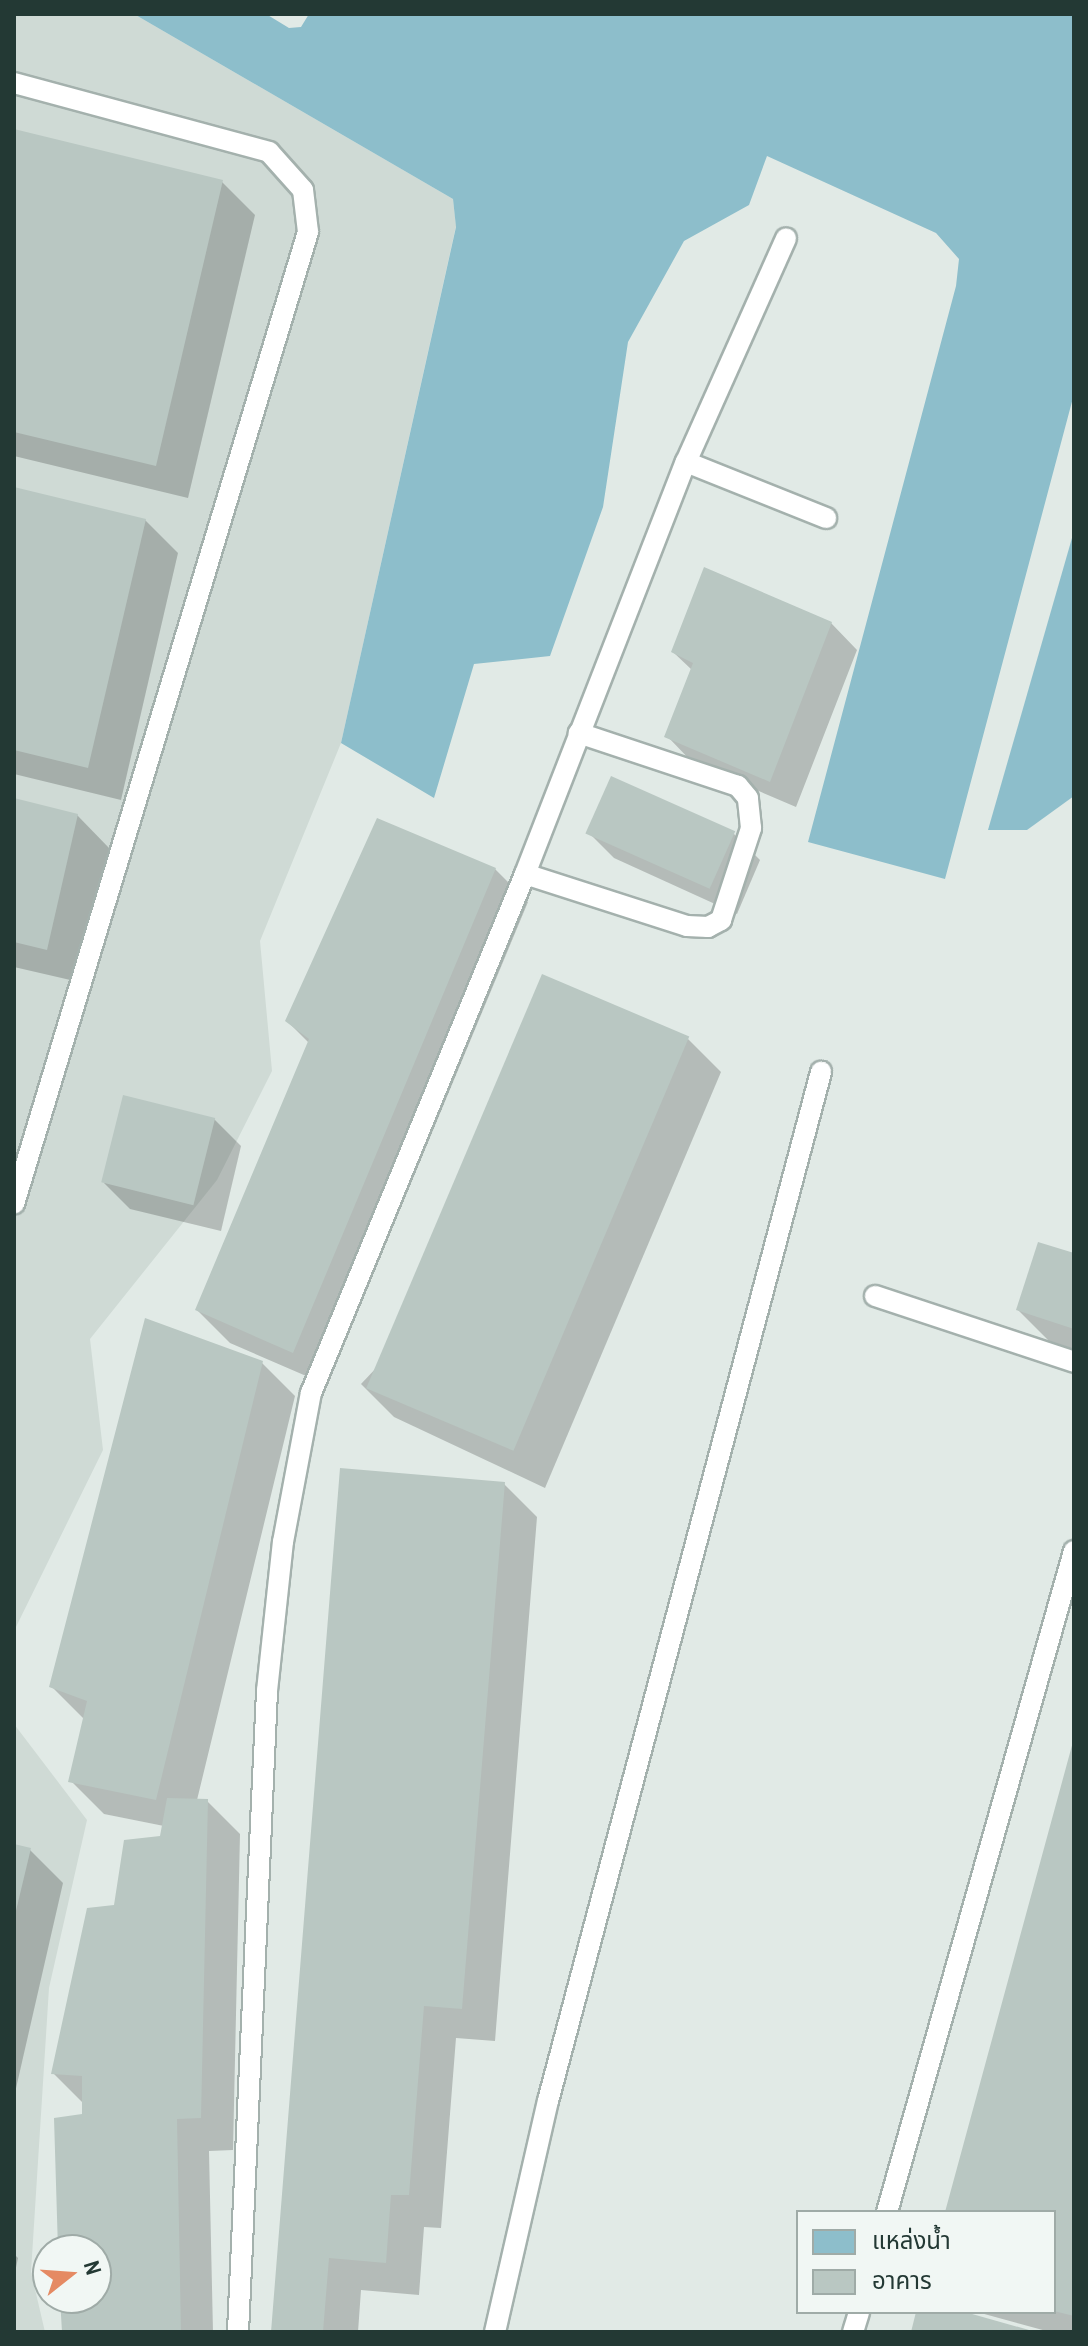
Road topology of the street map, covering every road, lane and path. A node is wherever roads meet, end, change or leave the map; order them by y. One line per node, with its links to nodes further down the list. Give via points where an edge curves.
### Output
1 (14, 83): 8 (lane, via 269,152 303,190 308,232)
2 (786, 238): 3 (lane)
3 (686, 462): 4 (lane); 5 (lane)
4 (826, 518)
5 (579, 733): 6 (lane); 6 (lane, via 738,786 748,798 751,828 721,920 708,927 687,926)
6 (525, 874): 13 (lane, via 311,1393 283,1542 267,1691)
7 (821, 1072): 14 (lane, via 548,2101)
8 (14, 1204)
9 (875, 1296): 10 (lane)
10 (1074, 1362)
11 (1074, 1551): 12 (lane)
12 (888, 2210)
13 (238, 2332)
14 (495, 2332)

